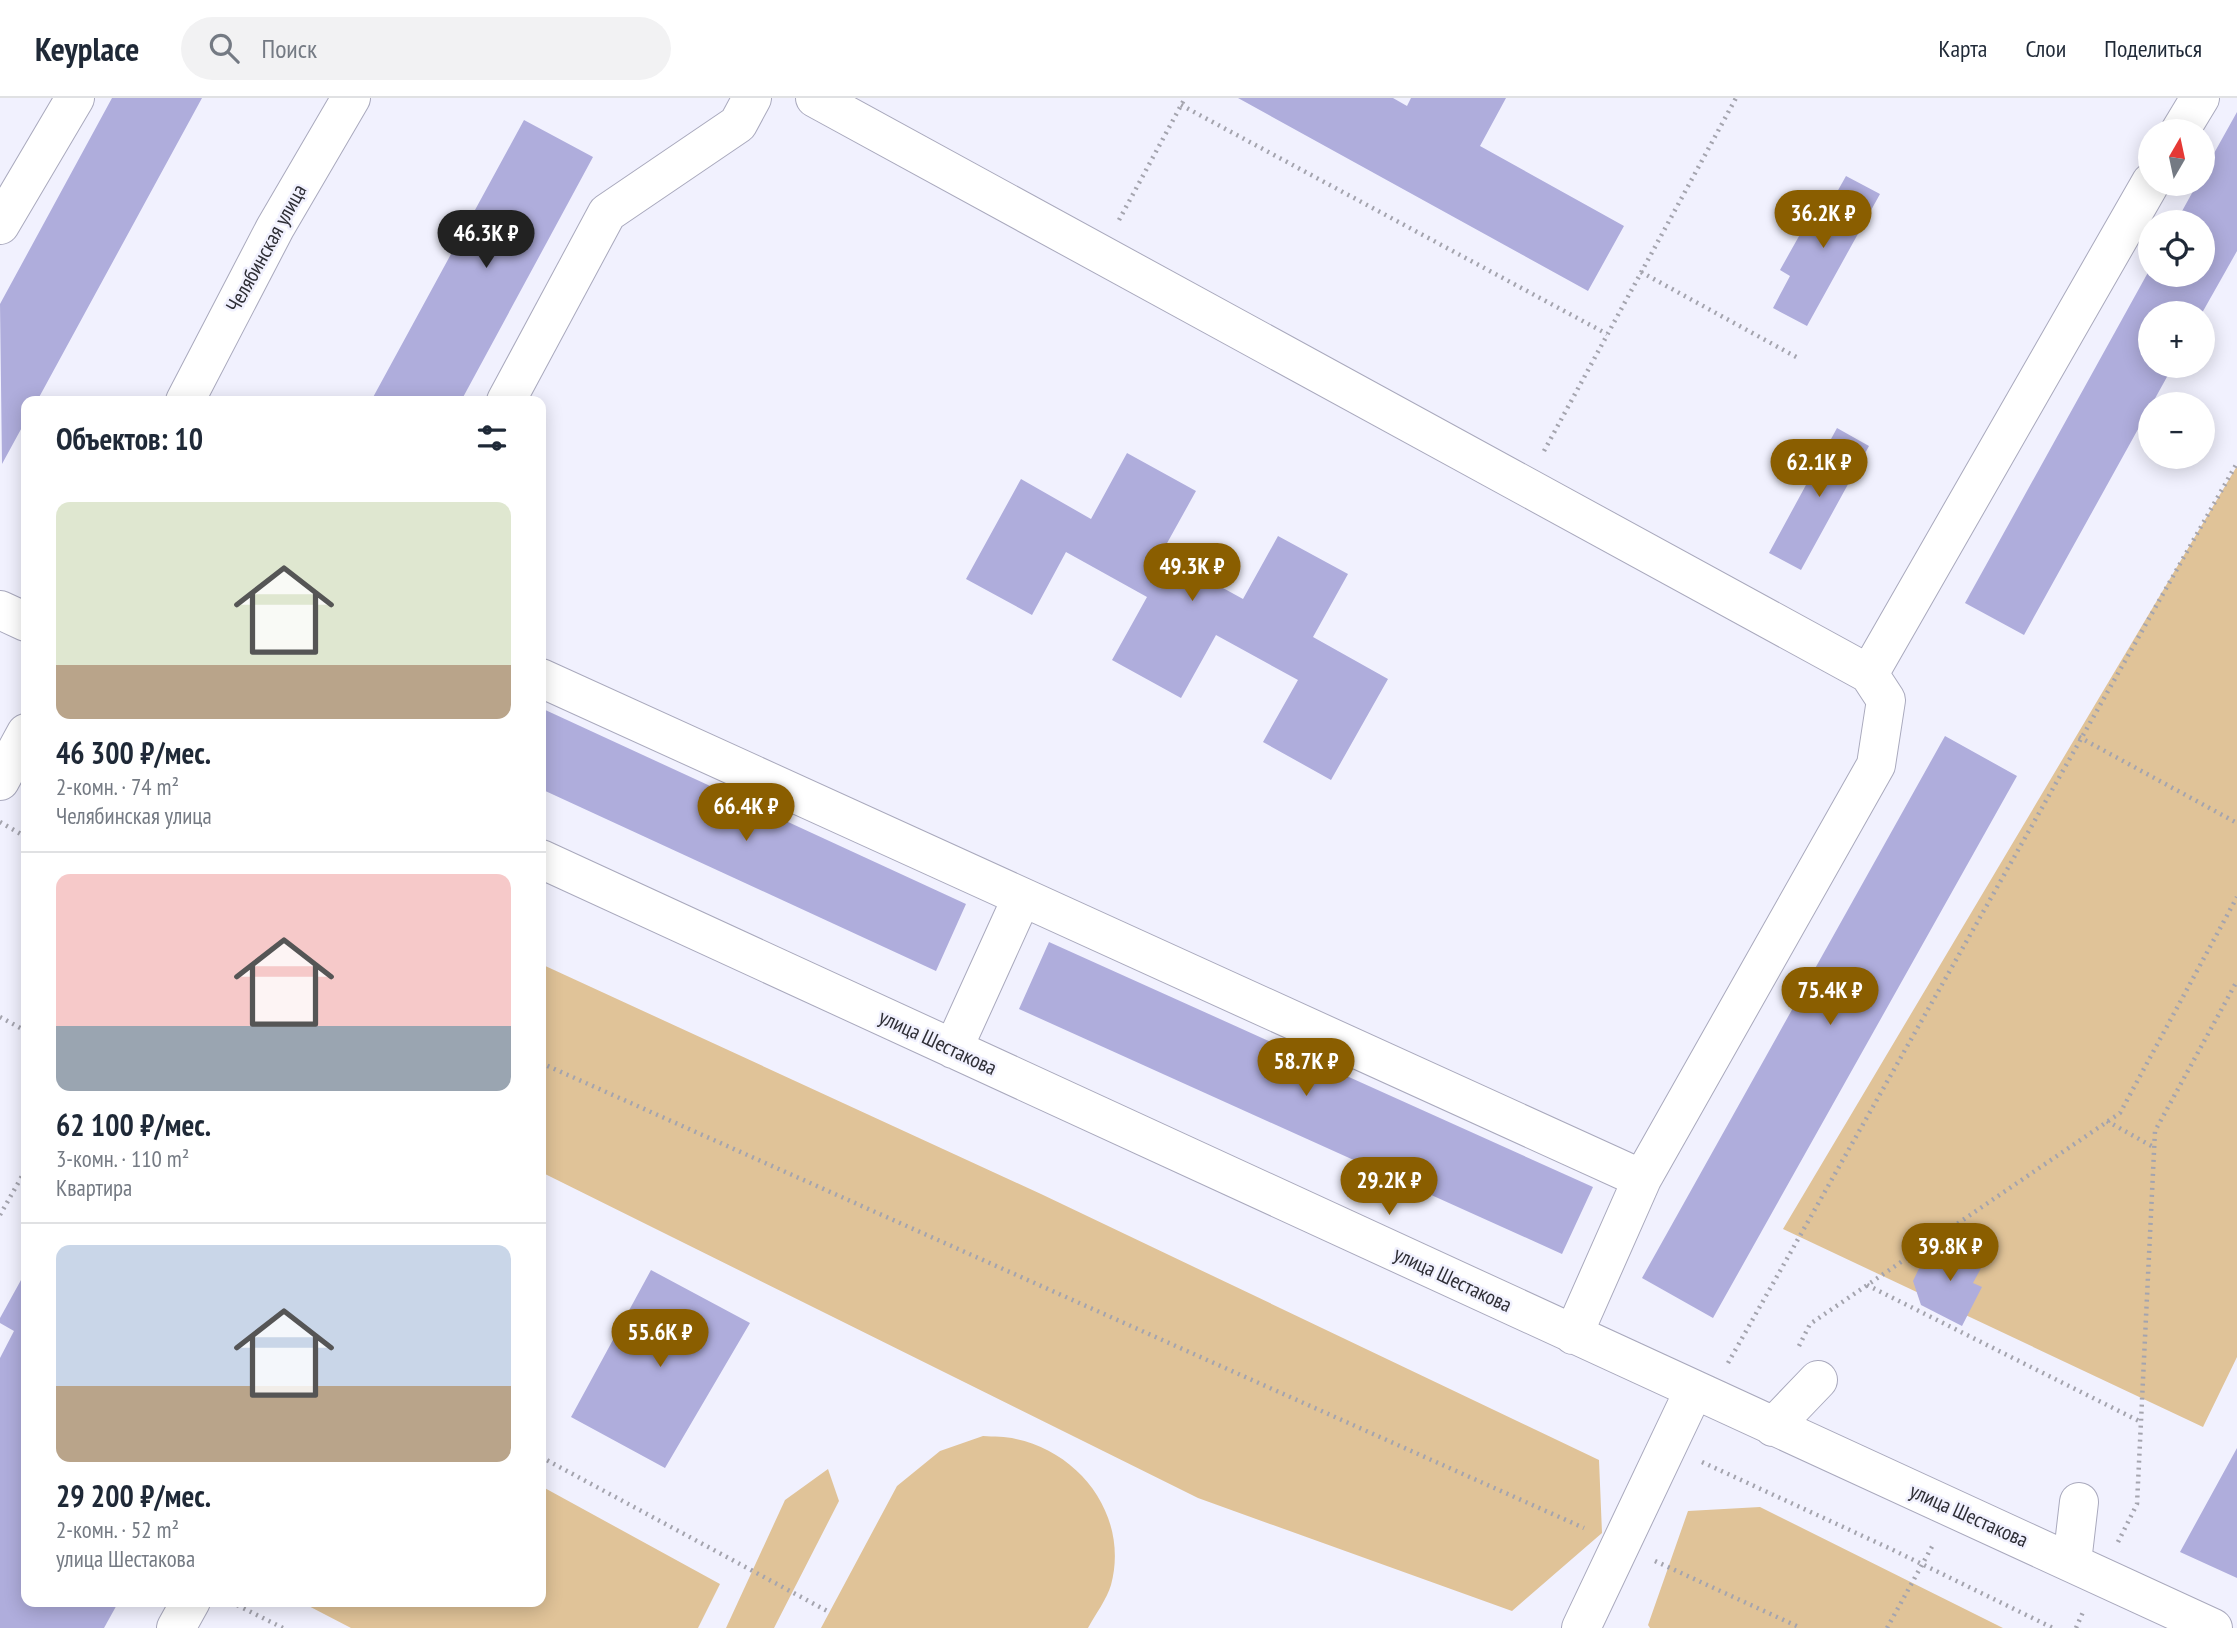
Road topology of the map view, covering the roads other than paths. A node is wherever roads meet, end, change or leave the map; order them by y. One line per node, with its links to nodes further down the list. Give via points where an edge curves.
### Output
1 (75, 98): 8 (street)
2 (351, 98): 9 (street, Челябинская улица, via 275,228)
3 (752, 98): 10 (street, via 738,124 607,212)
4 (814, 98): 13 (street)
5 (2200, 98): 6 (street)
6 (2187, 119)
7 (2143, 196): 13 (street)
8 (0, 225)
9 (188, 396)
10 (509, 396)
11 (0, 611): 12 (street)
12 (21, 620)
13 (1869, 674): 20 (street, via 1886,700 1876,765)
14 (546, 680): 18 (street)
15 (21, 742): 16 (street)
16 (0, 781)
17 (546, 861): 19 (street, улица Шестакова)
18 (1022, 897): 19 (street); 20 (street)
19 (953, 1049): 21 (street, улица Шестакова)
20 (1642, 1179): 21 (street)
21 (1573, 1335): 23 (street, улица Шестакова)
22 (1806, 1368): 24 (street)
23 (1701, 1394): 24 (street, улица Шестакова); 29 (street, via 1669,1447)
24 (1773, 1427): 26 (street, улица Шестакова)
25 (2079, 1502): 26 (street)
26 (2086, 1569): 30 (street, улица Шестакова)
27 (188, 1607): 28 (street)
28 (176, 1628)
29 (1581, 1628)
30 (2213, 1628)

